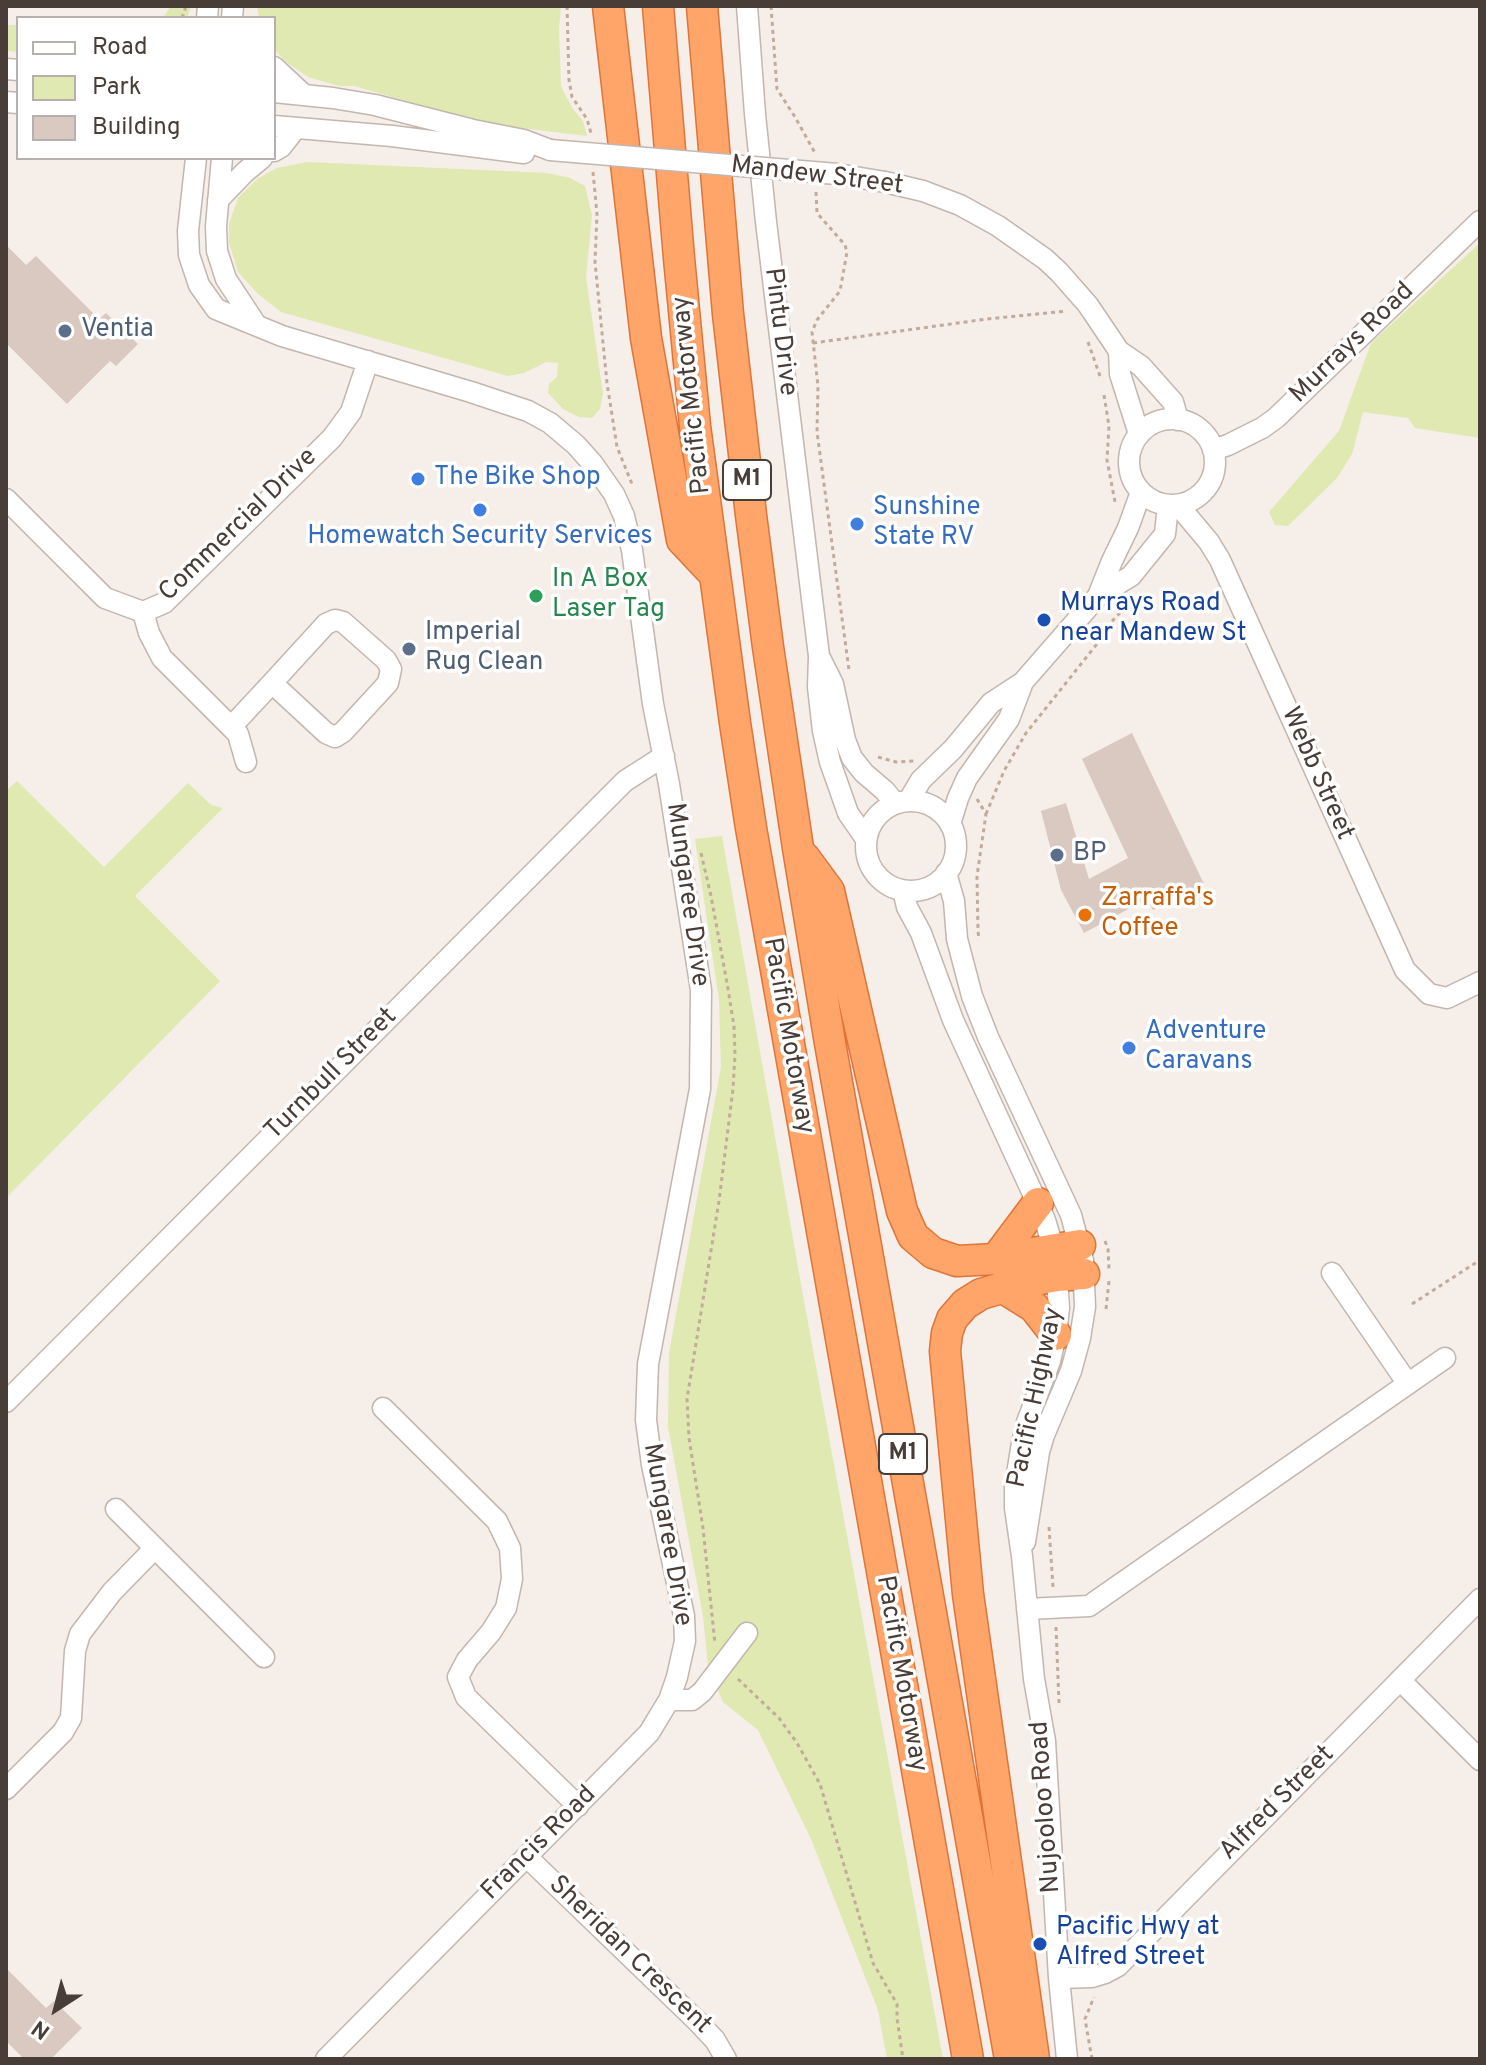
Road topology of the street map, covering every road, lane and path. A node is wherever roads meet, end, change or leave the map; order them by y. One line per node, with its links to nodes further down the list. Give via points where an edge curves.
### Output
1 (608, 6): 35 (highway, via 643,312 682,540)
2 (658, 6): 35 (highway, Pacific Motorway / M1, via 695,426)
3 (702, 6): 52 (highway, Pacific Motorway / M1, via 747,484)
4 (747, 6): 39 (street, Pintu Drive, via 766,222)
5 (771, 6): 13 (path, via 777,89)
6 (276, 69): 8 (street)
7 (276, 92): 8 (street, Mandew Street)
8 (304, 95): 12 (street, Mandew Street, via 375,105)
9 (276, 126): 10 (street, Mandew Street)
10 (296, 128): 11 (street); 12 (street, Mandew Street, via 524,153)
11 (276, 150)
12 (550, 150): 24 (street, Mandew Street, bridge, via 837,174 923,191 998,226 1059,272)
13 (815, 155)
14 (222, 160): 18 (street)
15 (259, 160): 18 (street)
16 (195, 166): 21 (street, Mungaree Drive, via 188,244 195,277 216,309)
17 (816, 182): 23 (path, via 817,213 847,252 840,291 814,326)
18 (218, 200): 21 (street, via 219,262)
19 (1480, 221): 30 (street, Murrays Road, via 1276,418)
20 (1062, 301): 23 (path, via 1071,311)
21 (255, 323): 25 (street, Mungaree Drive)
22 (1087, 341): 26 (path)
23 (813, 343): 40 (path, via 817,432)
24 (1119, 351): 28 (street, Mandew Street, via 1141,366 1173,402); 29 (street, Mandew Street, via 1120,374)
25 (368, 361): 38 (street, Commercial Drive, via 351,412 332,438 164,603); 44 (street, Mungaree Drive, via 528,411 568,438 602,475 620,505 630,538)
26 (1100, 377)
27 (1103, 388): 34 (path)
28 (1178, 420): 29 (street, via 1163,420); 30 (street, via 1200,430)
29 (1139, 434): 31 (street, via 1129,457)
30 (1213, 450): 33 (street, via 1212,479 1204,491)
31 (1141, 492): 33 (street); 36 (street)
32 (6, 499): 38 (street, Commercial Drive, via 105,598)
33 (1173, 505): 36 (street, via 1165,534 1151,553 1131,576); 55 (street, Webb Street, via 1220,560 1405,970 1429,994 1447,998)
34 (1114, 511)
35 (715, 575): 83 (highway, Pacific Motorway / M1, via 754,844)
36 (1098, 596): 41 (street)
37 (1133, 599): 49 (path, via 1026,733)
38 (143, 612): 43 (street, via 162,658)
39 (819, 656): 48 (street, Pintu Drive, via 833,684 852,758); 51 (street, Pintu Drive, via 826,749 848,813)
40 (849, 672)
41 (1023, 682): 48 (street, via 991,703); 50 (street, via 1009,719 967,778)
42 (272, 683): 42 (street, via 335,620 391,669 388,683 335,737); 43 (street)
43 (231, 727): 47 (street)
44 (664, 756): 65 (street, Turnbull Street, via 625,781); 75 (street, Mungaree Drive, via 701,990 700,1089 648,1364 650,1450 684,1616 685,1641)
45 (876, 756): 46 (path)
46 (918, 761)
47 (246, 762)
48 (902, 802): 50 (street, via 933,806); 51 (street, via 875,817)
49 (986, 814)
50 (950, 824): 53 (street, via 956,849)
51 (866, 839): 54 (street, via 871,866)
52 (798, 848): 59 (highway, via 829,891 909,1230 925,1248 949,1260); 84 (highway, Pacific Motorway / M1)
53 (946, 873): 54 (street, via 927,888); 58 (street, Pacific Highway, via 972,996 1071,1215)
54 (903, 890): 56 (street, Pacific Highway, via 953,1020)
55 (1480, 982)
56 (1038, 1203): 58 (street, Pacific Highway); 59 (highway)
57 (1480, 1260): 61 (path)
58 (1069, 1261): 59 (highway); 62 (street, Pacific Highway); 69 (street, Pacific Highway, via 1085,1307 1071,1371 1039,1452)
59 (999, 1273): 62 (highway); 85 (highway, via 958,1311 945,1351 968,1594)
60 (1332, 1273): 64 (street)
61 (1412, 1304)
62 (1056, 1335): 69 (street, Pacific Highway, via 1018,1464 1015,1508)
63 (1445, 1358): 64 (street)
64 (1408, 1384): 71 (street, via 1089,1606)
65 (6, 1402)
66 (383, 1408): 78 (street, via 497,1521 510,1548 512,1579 506,1608 458,1677 466,1697)
67 (116, 1509): 68 (street)
68 (155, 1548): 73 (street); 77 (street, via 80,1634 71,1718)
69 (1022, 1556): 71 (street, Nujooloo Road)
70 (1480, 1599): 74 (street, Alfred Street)
71 (1027, 1609): 80 (street, Nujooloo Road, via 1045,1741)
72 (747, 1633): 75 (street, via 702,1692 692,1700)
73 (264, 1657)
74 (1400, 1680): 76 (street); 80 (street, Alfred Street, via 1118,1966 1092,1977)
75 (669, 1700): 78 (street, Francis Road, via 649,1733)
76 (1480, 1760)
77 (6, 1789)
78 (578, 1806): 79 (street, Francis Road)
79 (527, 1857): 81 (street, Francis Road); 82 (street, Sheridan Crescent, via 697,2021)
80 (1059, 1978): 86 (street, Nujooloo Road)
81 (326, 2059)
82 (726, 2059)
83 (968, 2059)
84 (1010, 2059)
85 (1034, 2059)
86 (1067, 2059)

